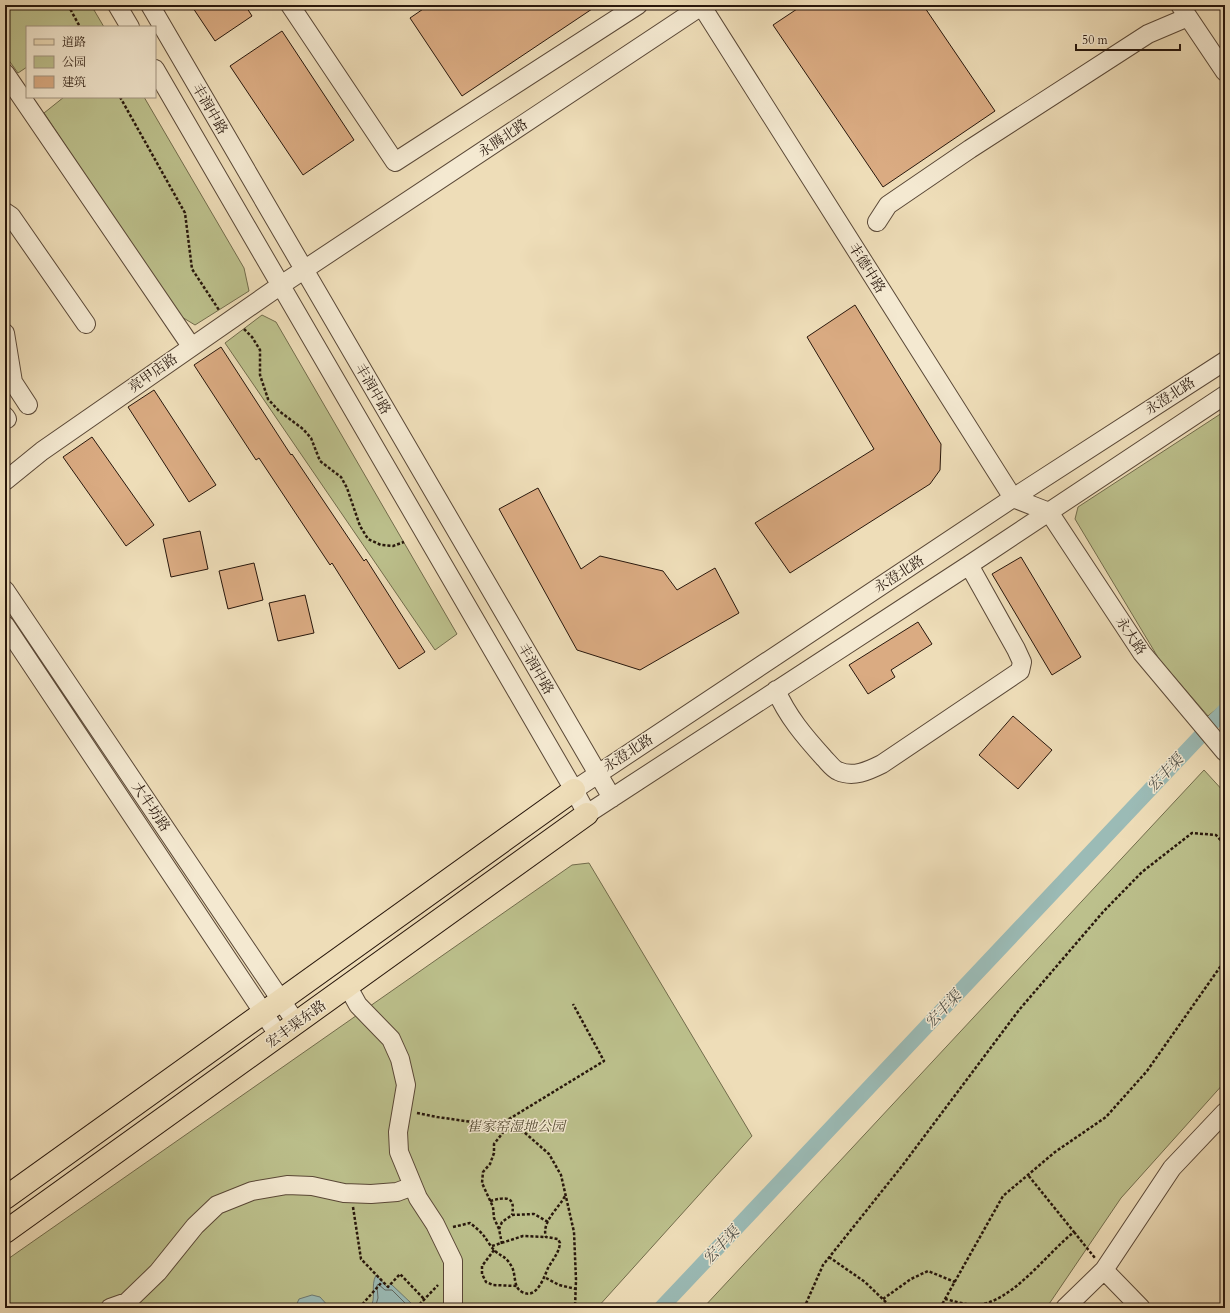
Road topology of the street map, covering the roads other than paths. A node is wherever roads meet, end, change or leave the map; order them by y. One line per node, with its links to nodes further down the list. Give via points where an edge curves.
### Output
1 (117, 5): 7 (street)
2 (150, 5): 13 (street, 丰润中路)
3 (290, 5): 4 (street, via 395,162)
4 (638, 5)
5 (702, 5): 13 (street, 永腾北路); 22 (street, 丰德中路)
6 (1184, 11): 9 (street); 12 (street, via 888,205)
7 (129, 26)
8 (156, 71): 14 (street, 丰润中路)
9 (1225, 72)
10 (5, 73): 17 (street)
11 (5, 212): 15 (street, via 11,216)
12 (877, 222)
13 (304, 270): 14 (street, 亮甲店路); 29 (street, 丰润中路)
14 (281, 285): 17 (street, 亮甲店路); 30 (street, 丰润中路)
15 (86, 324)
16 (5, 333): 20 (street, via 13,382)
17 (191, 346): 21 (street, 亮甲店路, via 42,451)
18 (1225, 360): 22 (street, 永澄北路)
19 (1225, 395): 23 (street, 永澄北路)
20 (28, 405)
21 (5, 481)
22 (1013, 498): 23 (street); 29 (street, 永澄北路)
23 (1049, 512): 24 (street, 永澄北路); 28 (street, 永大路, via 1142,653)
24 (969, 565): 27 (street, 永澄北路); 27 (street, via 1016,649 1022,662 1020,671 882,764 865,773 836,771 803,735)
25 (5, 590): 34 (street, 大牛坊路)
26 (5, 625): 34 (street, 大牛坊路)
27 (776, 690): 31 (street, 永澄北路)
28 (1222, 749)
29 (597, 774): 30 (street, 永澄北路); 31 (street, 丰润中路)
30 (574, 790): 32 (street, 丰润中路); 34 (main road, 宏丰渠东路)
31 (612, 798): 32 (street, 永澄北路)
32 (587, 814): 33 (main road, 宏丰渠东路)
33 (348, 987): 35 (main road, 宏丰渠东路); 38 (street, via 358,1005 391,1039 400,1059 406,1085 398,1132 399,1152)
34 (272, 1007): 35 (street, 大牛坊路); 36 (street, 大牛坊路); 39 (main road, 宏丰渠东路)
35 (297, 1024): 36 (main road, 宏丰渠东路)
36 (280, 1036): 40 (main road, 宏丰渠东路)
37 (1225, 1112): 41 (street, via 1172,1168)
38 (413, 1186): 42 (street, via 397,1192 350,1193 312,1186 287,1185 252,1191 217,1205 195,1226 158,1272 127,1302); 43 (street, via 453,1261)
39 (5, 1198)
40 (5, 1232)
41 (1104, 1270): 44 (street); 45 (street)
42 (110, 1308)
43 (453, 1308)
44 (1065, 1308)
45 (1141, 1308)

